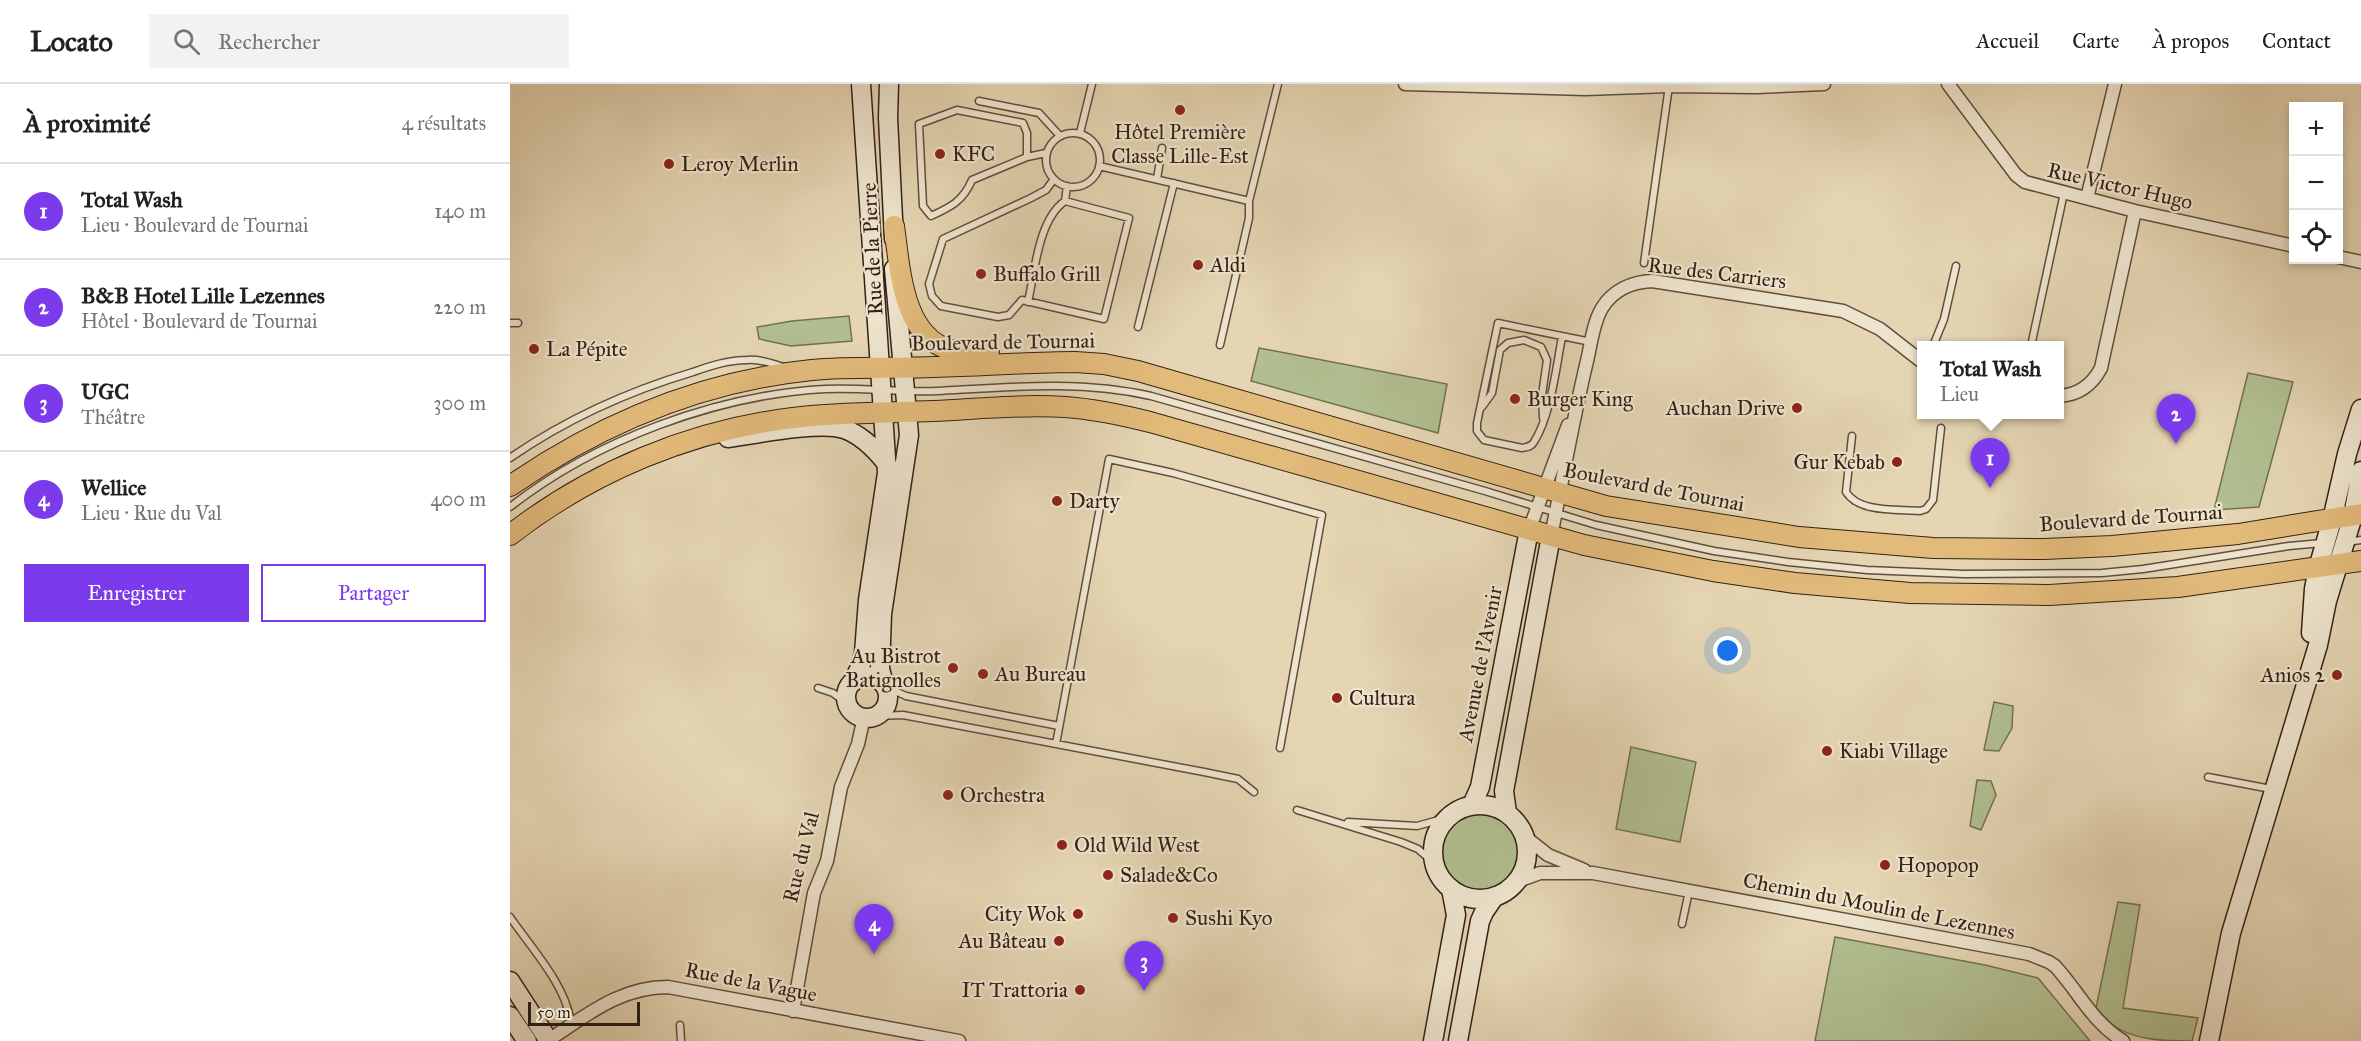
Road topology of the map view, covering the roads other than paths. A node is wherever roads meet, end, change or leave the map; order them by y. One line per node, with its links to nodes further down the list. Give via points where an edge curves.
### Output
1 (861, 84): 46 (main road, Rue de la Pierre)
2 (889, 84): 29 (main road, Rue de la Pierre)
3 (1092, 84): 14 (lane)
4 (1278, 84): 27 (lane)
5 (1405, 84): 11 (street)
6 (1824, 84): 10 (street)
7 (1948, 84): 24 (street, Rue Victor Hugo, via 2021,179)
8 (2115, 84): 25 (street)
9 (1653, 85): 11 (street); 12 (street)
10 (1717, 85): 12 (street)
11 (1548, 86)
12 (1669, 86): 33 (lane)
13 (979, 101): 15 (lane, via 1039,113)
14 (1080, 133): 15 (lane); 19 (lane, via 1094,142)
15 (1060, 136): 17 (lane)
16 (1162, 148): 21 (lane)
17 (1047, 153): 18 (lane); 20 (lane, via 1047,167)
18 (1027, 157): 18 (lane, via 1023,123 957,110 919,124 922,206 931,216 957,204 972,180)
19 (1099, 166): 21 (lane); 23 (lane, via 1087,183)
20 (1054, 179): 23 (lane); 35 (lane, via 1046,190 943,239 929,284 932,296 941,306 998,317 1009,315 1022,300)
21 (1157, 179): 22 (lane)
22 (1174, 183): 27 (lane); 38 (lane)
23 (1067, 186): 26 (lane)
24 (2064, 193): 25 (street, Rue Victor Hugo); 41 (lane)
25 (2087, 198): 28 (street, Rue Victor Hugo)
26 (1065, 201): 35 (lane, via 1055,208 1046,225); 35 (lane, via 1128,218 1104,319)
27 (1249, 201): 43 (lane, via 1249,218)
28 (2135, 211): 30 (street, Rue Victor Hugo); 51 (street, via 2100,368 2085,387)
29 (894, 226): 45 (main road, via 906,301 919,326 938,344 960,352 1044,352); 47 (main road, Rue de la Pierre, via 895,291)
30 (2289, 245)
31 (2343, 257): 32 (street)
32 (2361, 262)
33 (1644, 263)
34 (1956, 266): 40 (lane)
35 (1028, 302)
36 (518, 322): 37 (lane)
37 (510, 323)
38 (1138, 327)
39 (1562, 337): 42 (lane); 54 (lane, via 1498,323); 57 (lane)
40 (1935, 341)
41 (2032, 341)
42 (1592, 342): 44 (street, Rue des Carriers, via 1598,316 1609,299 1626,286 1652,281 1843,311 1880,329); 52 (street, Rue des Carriers)
43 (1220, 345)
44 (1917, 358)
45 (1104, 364): 47 (main road, Boulevard de Tournai); 65 (main road, Boulevard de Tournai, via 1268,408)
46 (881, 367): 47 (main road, Boulevard de Tournai); 48 (main road, Boulevard de Tournai); 49 (main road)
47 (903, 367): 50 (main road, Rue de la Pierre)
48 (797, 372): 61 (lane, via 761,361 736,360 714,365 614,401); 64 (main road, Boulevard de Tournai, via 715,389 645,412 588,437)
49 (882, 389): 50 (lane); 55 (main road); 66 (lane, via 783,394 681,418 586,459)
50 (906, 391): 56 (main road, Rue de la Pierre); 65 (lane, via 1074,385 1114,388)
51 (2064, 396)
52 (1577, 404): 65 (street, Rue des Carriers); 65 (street, Rue des Carriers)
53 (2361, 409): 69 (main road)
54 (1480, 410): 57 (lane, via 1480,437 1522,448 1534,442); 57 (lane, via 1492,393 1500,350 1508,343 1524,340 1541,347 1547,360)
55 (883, 412): 56 (main road); 60 (main road, via 771,421); 62 (main road)
56 (907, 412): 70 (main road, via 1050,406 1115,414); 78 (main road, via 908,443 882,614 880,669)
57 (1543, 421)
58 (1941, 428): 59 (lane, via 1933,500 1920,511 1860,505 1850,499 1846,492)
59 (1852, 436)
60 (673, 446): 62 (main road, via 837,427 865,441); 71 (main road, via 589,483)
61 (510, 458)
62 (887, 464): 77 (main road, via 864,653)
63 (2361, 471): 68 (main road)
64 (510, 486)
65 (1547, 497): 67 (street, Rue des Carriers); 67 (lane); 69 (main road, Boulevard de Tournai, via 1773,533 1933,548 2112,546); 70 (street, Rue des Carriers)
66 (510, 507)
67 (1556, 514): 72 (street, Rue des Carriers); 74 (lane, via 1662,541 1752,557 1867,570 1964,574 2122,572)
68 (2357, 515): 69 (main road, Boulevard de Tournai); 73 (main road)
69 (2332, 520): 74 (main road)
70 (1529, 530): 72 (main road); 88 (main road, Avenue de l'Avenir, via 1480,786)
71 (510, 534)
72 (1551, 536): 76 (main road, via 1754,577 1910,593 2120,592); 90 (main road, via 1504,791)
73 (2353, 541): 74 (lane); 76 (main road)
74 (2325, 543): 76 (main road)
75 (2361, 561): 76 (main road)
76 (2328, 566): 86 (main road, via 2318,645)
77 (853, 682): 78 (main road, via 866,676 878,678); 80 (main road, via 847,692)
78 (885, 685): 81 (main road, via 887,704 883,711); 82 (lane, via 906,696)
79 (818, 688): 80 (lane)
80 (848, 704): 81 (main road, via 855,714)
81 (870, 716): 83 (lane, via 903,715); 103 (street, Rue du Val, via 841,787 827,861 814,893)
82 (1059, 726): 83 (lane); 84 (lane, via 1108,459 1183,475 1322,515)
83 (1056, 744): 87 (lane, via 1238,779)
84 (1280, 748)
85 (2208, 777): 86 (lane)
86 (2274, 790): 107 (main road, via 2231,933)
87 (1254, 792)
88 (1472, 805): 90 (main road, via 1490,806); 91 (main road)
89 (1297, 810): 92 (lane)
90 (1507, 813): 93 (main road)
91 (1446, 818): 92 (lane, via 1417,826); 94 (main road, via 1434,842)
92 (1336, 821): 94 (lane, via 1418,849)
93 (1524, 836): 95 (street, Chemin du Moulin de Lezennes, via 1548,855); 96 (main road, via 1526,861)
94 (1434, 863): 97 (main road)
95 (1593, 873): 96 (street, Chemin du Moulin de Lezennes, via 1540,873); 98 (street, Chemin du Moulin de Lezennes)
96 (1515, 882): 99 (main road)
97 (1451, 889): 99 (main road, via 1472,898); 112 (main road, via 1456,915)
98 (1689, 890): 101 (lane); 114 (street, Chemin du Moulin de Lezennes, via 2041,958 2062,974 2098,1022)
99 (1495, 896): 113 (main road, via 1480,921)
100 (510, 917): 105 (lane, via 562,993)
101 (1682, 924)
102 (510, 981): 109 (main road)
103 (793, 1011): 105 (street, Rue de la Vague, via 654,987 619,996); 111 (street, Rue de la Vague)
104 (510, 1016): 108 (main road)
105 (571, 1025): 109 (street, Rue de la Vague)
106 (680, 1025): 110 (lane)
107 (2211, 1032)
108 (527, 1041)
109 (548, 1041)
110 (681, 1041)
111 (959, 1041)
112 (1432, 1041)
113 (1458, 1041)
114 (2123, 1041)

